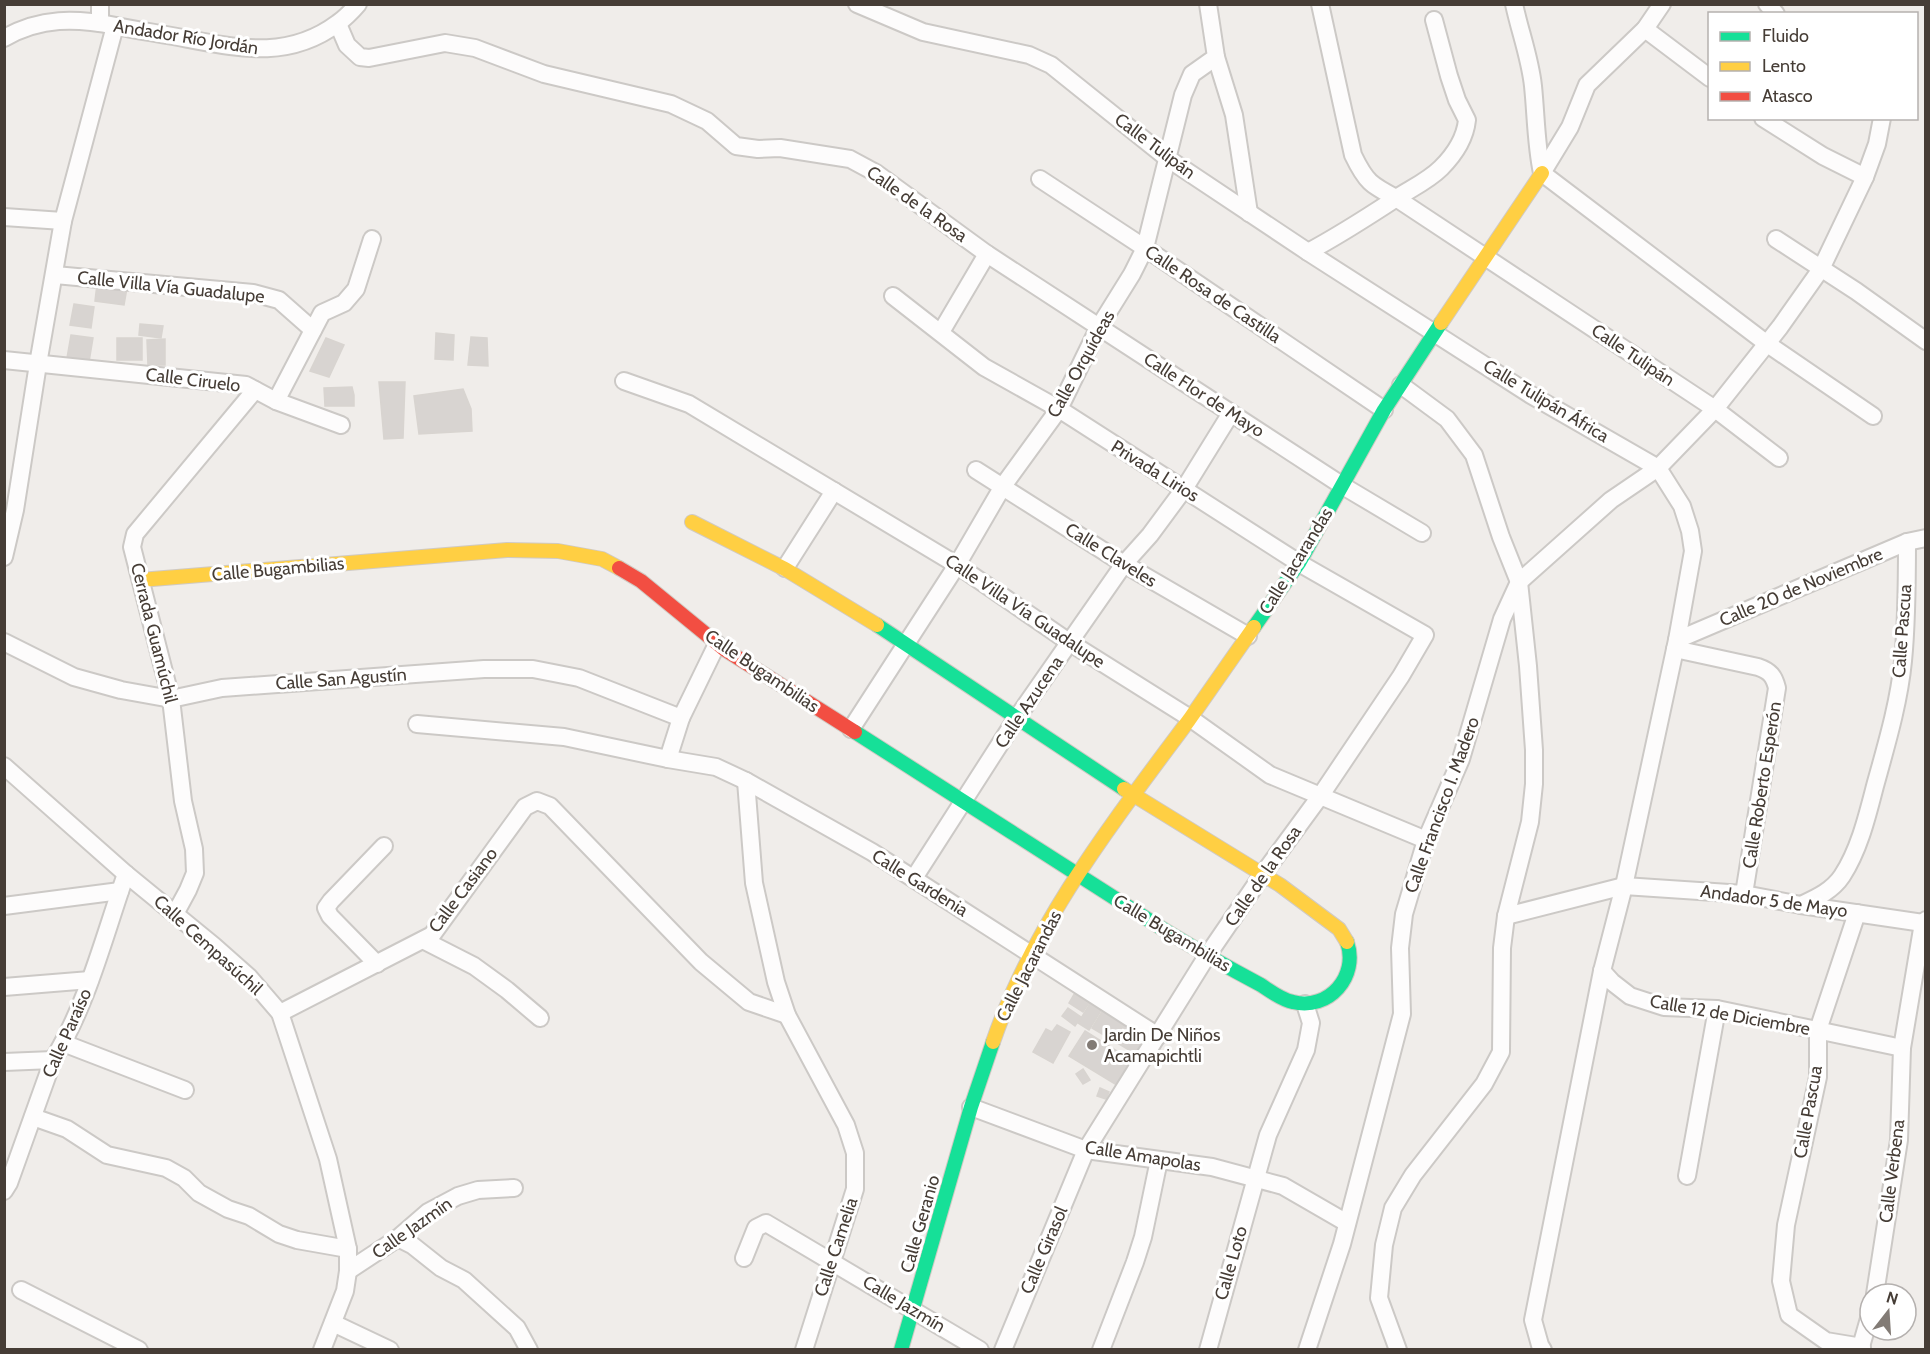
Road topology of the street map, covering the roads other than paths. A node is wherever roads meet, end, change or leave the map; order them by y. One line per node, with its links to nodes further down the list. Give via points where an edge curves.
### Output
1 (100, 4): 9 (street, Calle Villa Vía Guadalupe)
2 (358, 4): 10 (street, Andador Río Jordán)
3 (857, 4): 17 (street, Calle Tulipán, via 923,32 1029,55 1051,64)
4 (1208, 4): 13 (street)
5 (1320, 4): 21 (street, Calle Tulipán, via 1353,155 1363,176)
6 (1514, 4): 18 (street, via 1533,83)
7 (1662, 4): 11 (street, Calle Jacarandas)
8 (1434, 20): 21 (street, via 1449,76 1467,120 1466,130 1441,169)
9 (108, 24): 10 (street, Andador Río Jordán, via 235,48 267,50 304,41); 12 (street, Andador Río Jordán, via 73,19 51,21); 24 (street, Calle Villa Vía Guadalupe)
10 (338, 24): 29 (street, Calle de la Rosa, via 347,45 360,57 445,44 475,48 544,74 671,104 707,121 736,146 850,159 876,173)
11 (1645, 30): 14 (street); 18 (street, Calle Jacarandas, via 1587,85 1570,128)
12 (4, 38)
13 (1216, 57): 17 (street, Calle Orquídeas, via 1192,74); 22 (street, via 1234,115)
14 (1708, 77)
15 (1766, 120): 19 (street)
16 (1882, 120): 19 (street, Calle Francisco I. Madero)
17 (1167, 158): 22 (street, Calle Tulipán); 27 (street, Calle Orquídeas)
18 (1542, 173): 30 (street, Calle Jacarandas); 39 (street)
19 (1865, 177): 31 (street, Calle Francisco I. Madero)
20 (1040, 179): 27 (street, Calle Rosa de Castilla)
21 (1396, 198): 28 (street); 30 (street, Calle Tulipán)
22 (1249, 213): 28 (street, Calle Tulipán)
23 (4, 217): 24 (street)
24 (63, 221): 32 (street, Calle Villa Vía Guadalupe)
25 (372, 239): 35 (street, via 356,289 344,303 322,313)
26 (1776, 239): 31 (street)
27 (1145, 248): 34 (street, Calle Orquídeas); 48 (street, Calle Rosa de Castilla)
28 (1308, 252): 37 (street, Calle Tulipán)
29 (987, 254): 34 (street, Calle Flor de Mayo); 36 (street)
30 (1483, 258): 37 (street, Calle Jacarandas); 47 (street, Calle Tulipán)
31 (1821, 269): 38 (street); 39 (street, Calle Francisco I. Madero)
32 (55, 274): 35 (street, Calle Villa Vía Guadalupe, via 253,293 279,300); 41 (street, Calle Villa Vía Guadalupe)
33 (893, 296): 36 (street, Privada Lirios)
34 (1099, 327): 46 (street, Calle Orquídeas); 49 (street, Calle Flor de Mayo)
35 (313, 330): 45 (street)
36 (941, 332): 46 (street, Privada Lirios, via 984,367)
37 (1435, 333): 43 (street, Calle Jacarandas); 53 (street, Calle Tulipán África, via 1531,395)
38 (1926, 341)
39 (1766, 343): 47 (street, Calle Francisco I. Madero); 50 (street)
40 (4, 360): 41 (street, Calle Ciruelo)
41 (38, 364): 44 (street, Calle Ciruelo, via 246,385); 59 (street, Calle Villa Vía Guadalupe)
42 (624, 381): 58 (street, Calle Villa Vía Guadalupe, via 689,404)
43 (1401, 385): 48 (street, Calle Jacarandas); 70 (street, via 1447,419 1474,455)
44 (255, 390): 45 (street, Calle Ciruelo); 69 (street, Cerrada Guamúchil, via 135,534 132,547)
45 (276, 401): 51 (street, Calle Ciruelo)
46 (1059, 409): 55 (street, Calle Orquídeas); 57 (street, Privada Lirios)
47 (1714, 409): 52 (street, Calle Tulipán); 53 (street, Calle Francisco I. Madero)
48 (1384, 410): 56 (street, Calle Jacarandas)
49 (1231, 413): 56 (street, Calle Flor de Mayo); 57 (street, Calle Azucena)
50 (1873, 416)
51 (341, 425)
52 (1779, 458)
53 (1658, 468): 70 (street, Calle Francisco I. Madero, via 1611,500); 77 (street, via 1682,506 1693,552)
54 (976, 470): 55 (street, Calle Claveles)
55 (1003, 486): 66 (street, Calle Claveles); 67 (street, Calle Orquídeas)
56 (1343, 486): 61 (street, Calle Flor de Mayo); 65 (street, Calle Jacarandas)
57 (1184, 489): 65 (street, Privada Lirios); 66 (street, Calle Azucena)
58 (834, 491): 67 (street, Calle Villa Vía Guadalupe); 68 (street)
59 (10, 507): 64 (street, Calle Villa Vía Guadalupe)
60 (692, 522): 68 (street)
61 (1422, 533)
62 (1926, 538): 63 (street, Calle 20 de Noviembre)
63 (1907, 542): 77 (street, Calle 20 de Noviembre); 99 (street, Calle Pascua, via 1903,663 1890,732 1866,818 1857,848 1841,878 1824,894)
64 (4, 557)
65 (1299, 563): 71 (street, Privada Lirios); 72 (street, Calle Jacarandas)
66 (1124, 564): 72 (street, Calle Claveles); 74 (street, Calle Azucena)
67 (957, 565): 74 (street, Calle Villa Vía Guadalupe); 76 (street, Calle Orquídeas)
68 (785, 568): 76 (street)
69 (140, 580): 75 (street, Calle Bugambilias, via 507,550 558,551 602,559 640,581); 78 (street, Cerrada Guamúchil)
70 (1519, 582): 90 (street, Calle Francisco I. Madero, via 1502,620 1461,759); 103 (street, via 1534,784 1530,822)
71 (1425, 635): 88 (street, Calle de la Rosa)
72 (1248, 636): 80 (street, Calle Jacarandas)
73 (4, 642): 78 (street, Calle San Agustín, via 74,677)
74 (1069, 642): 80 (street, Calle Villa Vía Guadalupe); 81 (street, Calle Azucena)
75 (717, 644): 79 (street); 83 (street, Calle Bugambilias)
76 (906, 644): 81 (street); 83 (street, Calle Orquídeas)
77 (1676, 644): 96 (street); 98 (street, Calle Roberto Esperón, via 1758,667 1774,676 1777,688)
78 (171, 699): 79 (street, Calle San Agustín, via 222,688 533,669 579,678); 102 (street, Cerrada Guamúchil, via 183,801 195,857 195,873)
79 (681, 718): 84 (street)
80 (1190, 718): 87 (street, Calle Jacarandas); 88 (street, Calle Villa Vía Guadalupe, via 1270,775)
81 (1016, 719): 87 (street); 89 (street, Calle Azucena)
82 (417, 724): 84 (street, Calle Gardenia, via 564,737)
83 (851, 729): 89 (street, Calle Bugambilias)
84 (668, 759): 86 (street, Calle Gardenia, via 716,767)
85 (4, 766): 92 (street, Calle Cempasúchil)
86 (746, 780): 95 (street, Calle Gardenia); 115 (street, Calle Camelia, via 754,883)
87 (1132, 795): 93 (street); 94 (street, Calle Jacarandas)
88 (1321, 795): 90 (street, Calle Villa Vía Guadalupe); 93 (street, Calle de la Rosa)
89 (964, 801): 94 (street, Calle Bugambilias); 95 (street, Calle Azucena)
90 (1426, 840): 132 (street, Calle Francisco I. Madero, via 1404,914 1400,948 1402,1014)
91 (384, 846): 108 (street, via 326,908)
92 (126, 874): 97 (street, Calle Paraíso); 102 (street, Calle Cempasúchil)
93 (1263, 874): 107 (street, Calle de la Rosa); 112 (street, via 1344,934 1352,957 1341,986 1326,998)
94 (1077, 875): 106 (street, Calle Jacarandas); 107 (street, Calle Bugambilias)
95 (914, 878): 106 (street, Calle Gardenia)
96 (1624, 886): 98 (street, Andador 5 de Mayo); 103 (street, Andador 5 de Mayo); 109 (street)
97 (120, 891): 100 (street); 110 (street, Calle Paraíso)
98 (1744, 894): 99 (street, Andador 5 de Mayo)
99 (1801, 905): 101 (street, Andador 5 de Mayo)
100 (4, 906)
101 (1857, 913): 104 (street, Andador 5 de Mayo); 117 (street, Calle Pascua)
102 (174, 914): 114 (street, Calle Cempasúchil, via 249,977)
103 (1506, 916): 155 (street, via 1501,1052 1484,1084 1413,1175 1390,1217 1379,1298)
104 (1924, 922): 120 (street)
105 (423, 940): 108 (street, Calle Casiano); 115 (street, Calle Casiano, via 432,935 525,807 537,801 550,806 701,962 749,1002); 116 (street, via 474,966)
106 (1031, 953): 118 (street, Calle Gardenia); 124 (street, Calle Jacarandas, via 996,1034)
107 (1208, 956): 112 (street, Calle Bugambilias); 118 (street, Calle de la Rosa)
108 (377, 964): 114 (street, Calle Casiano)
109 (1602, 971): 113 (street, Calle 12 de Diciembre, via 1630,996 1664,1007); 142 (street, via 1533,1320)
110 (90, 980): 111 (street); 119 (street, Calle Paraíso)
111 (4, 987)
112 (1298, 1003): 129 (street, via 1311,1023 1306,1050 1268,1135)
113 (1717, 1009): 117 (street, Calle 12 de Diciembre); 128 (street)
114 (280, 1013): 134 (street, Calle Cempasúchil, via 328,1159)
115 (787, 1015): 136 (street, Calle Camelia, via 846,1125 855,1153 855,1189)
116 (540, 1018)
117 (1818, 1030): 120 (street, Calle 12 de Diciembre); 143 (street, Calle Pascua, via 1818,1077 1786,1226 1781,1281 1789,1315 1826,1341)
118 (1158, 1036): 126 (street, Calle de la Rosa)
119 (63, 1043): 121 (street, Calle Paraíso); 123 (street)
120 (1902, 1048): 138 (street, Calle Verbena, via 1899,1140)
121 (53, 1060): 122 (street); 125 (street, Calle Paraíso)
122 (4, 1062)
123 (185, 1090)
124 (971, 1107): 126 (street, Calle Amapolas); 140 (street, Calle Geranio)
125 (33, 1117): 131 (street, Calle Paraíso); 134 (street, via 67,1129 107,1155 166,1168 199,1193 279,1234)
126 (1086, 1150): 127 (street, Calle Amapolas); 151 (street, Calle Girasol)
127 (1158, 1160): 129 (street, Calle Amapolas); 152 (street, via 1136,1262)
128 (1687, 1176)
129 (1257, 1178): 132 (street, Calle Amapolas, via 1283,1186); 153 (street, Calle Loto)
130 (514, 1188): 133 (street, Calle Jazmín, via 478,1190 458,1196 428,1212)
131 (4, 1191)
132 (1347, 1223): 154 (street, Calle Francisco I. Madero)
133 (398, 1238): 137 (street, Calle Jazmín); 147 (street, via 464,1280 517,1328)
134 (348, 1249): 137 (street, Calle Cempasúchil)
135 (744, 1258): 136 (street, Calle Jazmín, via 756,1228 766,1223)
136 (831, 1260): 140 (street, Calle Jazmín); 148 (street, Calle Camelia)
137 (348, 1271): 141 (street, Calle Cempasúchil)
138 (1877, 1282)
139 (21, 1290): 144 (street)
140 (914, 1310): 149 (street, Calle Geranio); 150 (street, Calle Jazmín)
141 (333, 1323): 145 (street, Calle Cempasúchil); 146 (street)
142 (1539, 1348)
143 (1861, 1348)
144 (139, 1350)
145 (322, 1350)
146 (390, 1350)
147 (529, 1350)
148 (804, 1350)
149 (901, 1350)
150 (980, 1350)
151 (1003, 1350)
152 (1101, 1350)
153 (1208, 1350)
154 (1307, 1350)
155 (1398, 1350)

